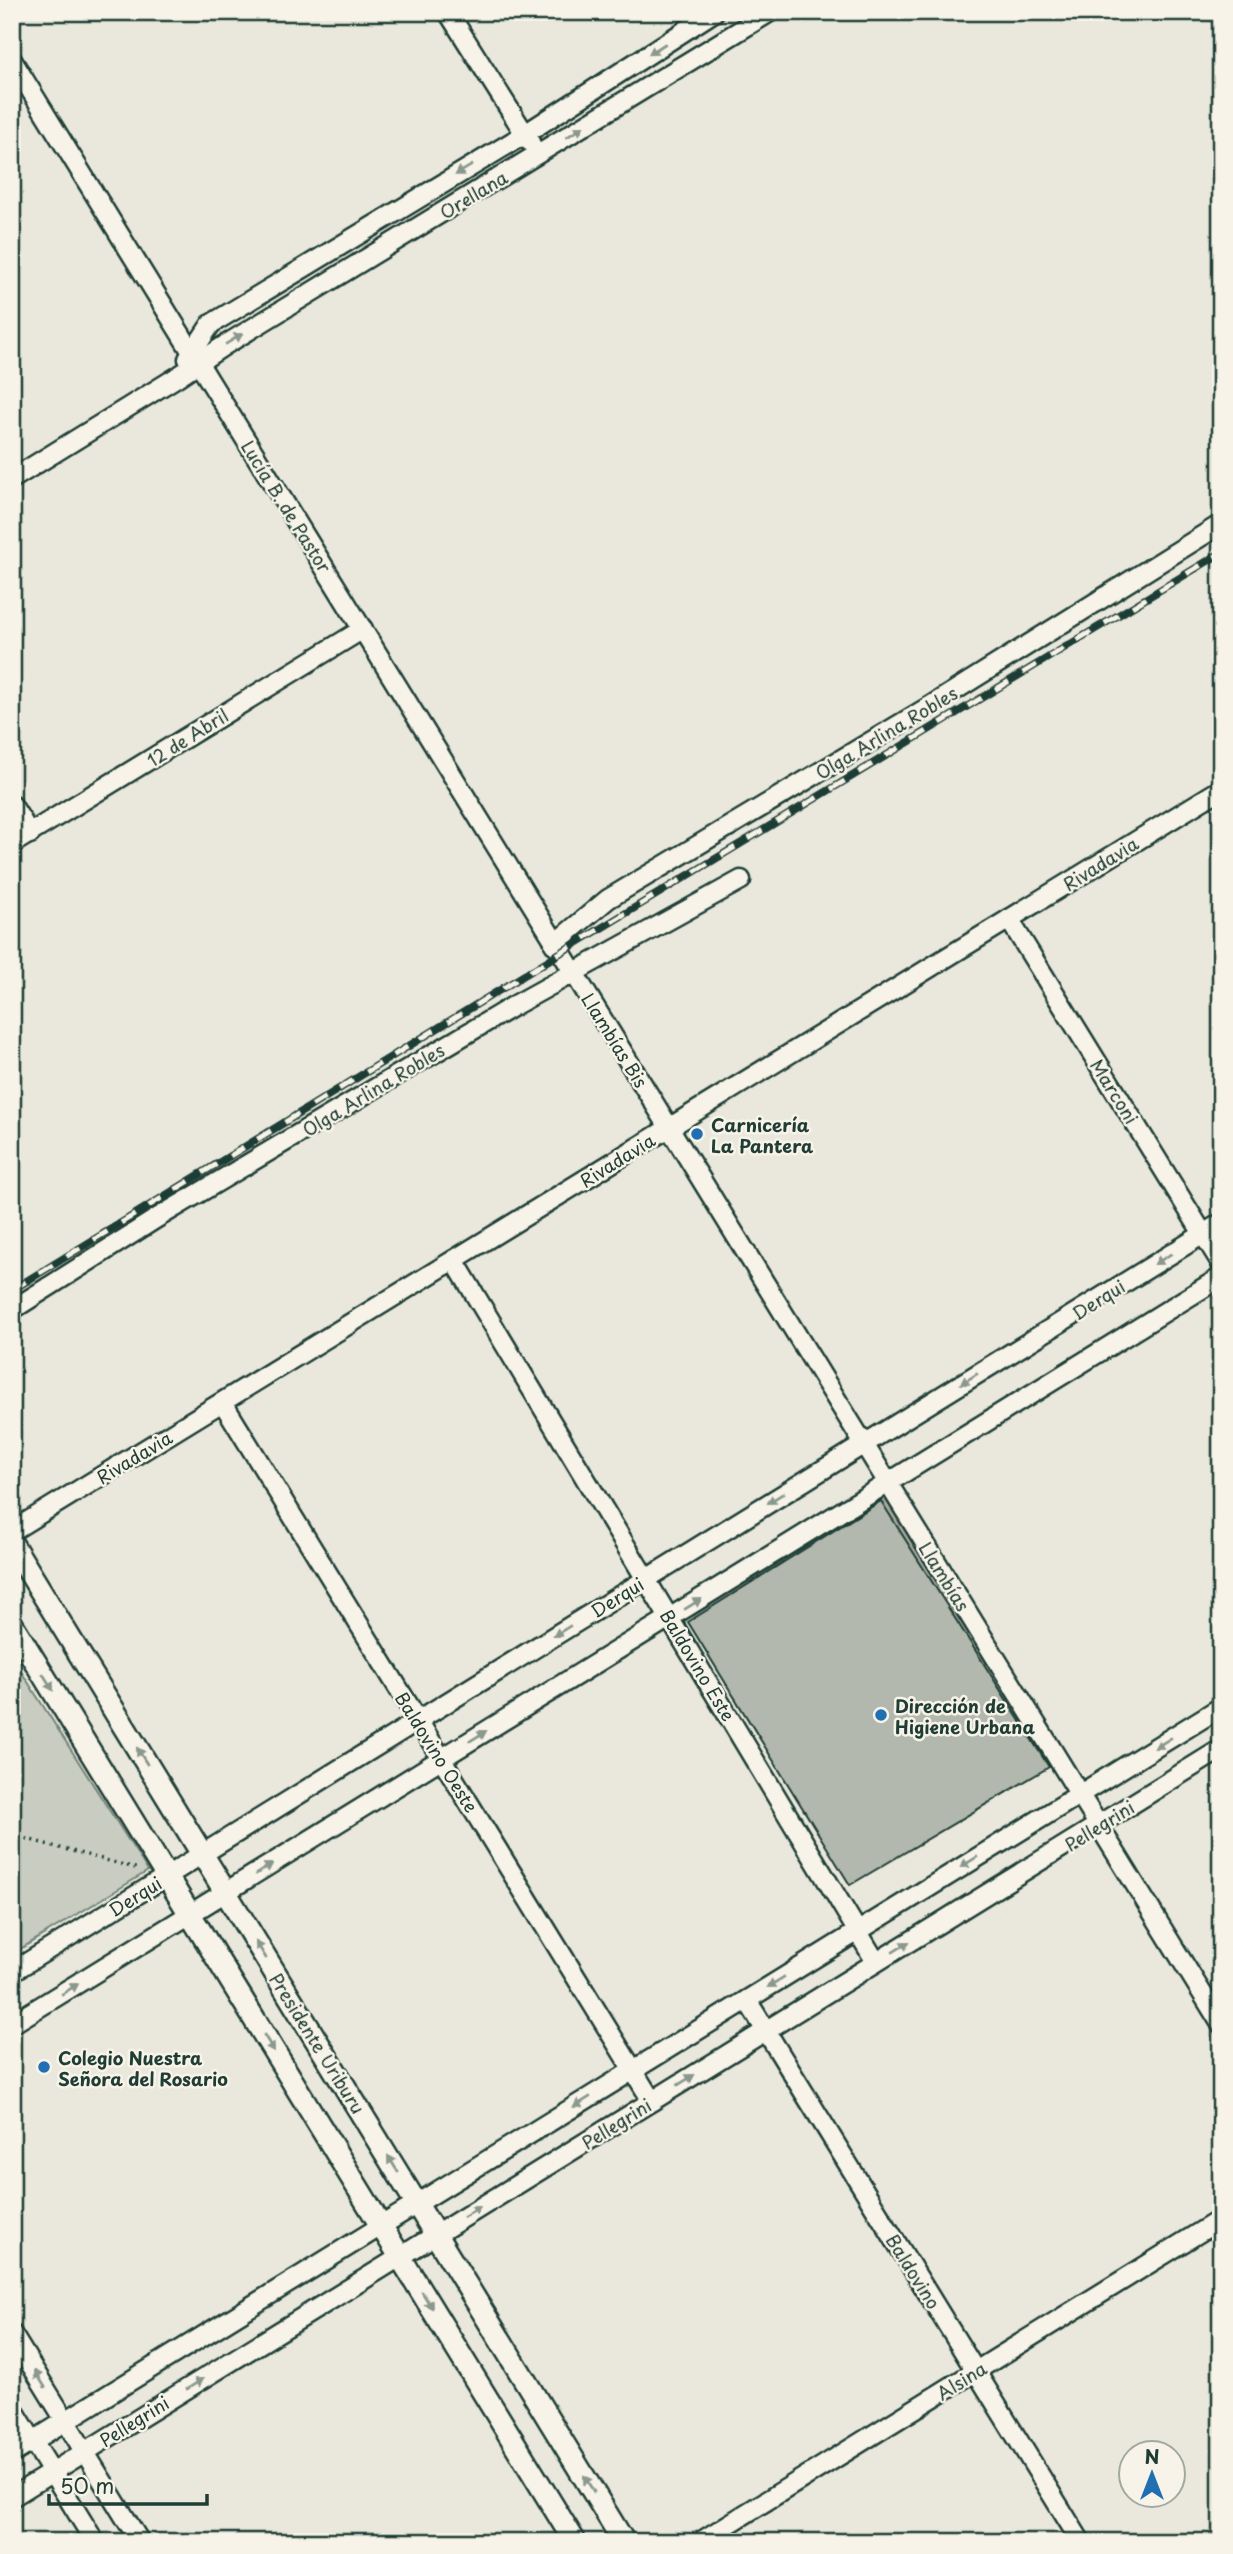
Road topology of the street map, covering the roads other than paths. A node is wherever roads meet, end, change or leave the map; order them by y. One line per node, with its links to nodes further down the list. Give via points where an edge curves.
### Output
1 (448, 12): 5 (street)
2 (714, 12): 5 (street, Orellana, one-way to 5)
3 (770, 12): 6 (street, Orellana, one-way to 3)
4 (12, 60): 7 (street, Lucía B. de Pastor)
5 (525, 134): 6 (street); 7 (street, Orellana, one-way to 7, via 211,324)
6 (537, 155): 7 (street, Orellana, one-way to 6)
7 (195, 358): 8 (street, Orellana, via 177,377); 10 (street, Lucía B. de Pastor)
8 (12, 479)
9 (1221, 524): 17 (street, Olga Arlina Robles, via 608,899)
10 (363, 629): 13 (street, 12 de Abril); 17 (street, Lucía B. de Pastor)
11 (1221, 789): 16 (street, Rivadavia)
12 (12, 806): 13 (street)
13 (30, 834): 14 (street, 12 de Abril)
14 (12, 844)
15 (741, 880): 18 (street, Olga Arlina Robles)
16 (1009, 919): 19 (street, Rivadavia); 21 (street, Marconi)
17 (557, 948): 18 (street, Llambías Bis)
18 (573, 972): 19 (street, Llambías Bis); 25 (street, Olga Arlina Robles, via 157,1218)
19 (669, 1128): 22 (street, Rivadavia); 27 (street, Llambías)
20 (1221, 1223): 21 (street, Derqui)
21 (1203, 1234): 23 (street, Marconi); 27 (street, Derqui, one-way to 27)
22 (454, 1260): 26 (street, Rivadavia); 31 (street, Baldovino Este)
23 (1221, 1264)
24 (1221, 1277): 28 (street)
25 (12, 1310)
26 (223, 1403): 29 (street, Rivadavia); 35 (street, Baldovino Oeste)
27 (864, 1444): 28 (street, Llambías); 31 (street, Derqui, one-way to 31)
28 (888, 1483): 32 (street, one-way to 28); 38 (street, Llambías)
29 (12, 1531)
30 (12, 1544): 40 (street, Presidente Uriburu, one-way to 30)
31 (646, 1579): 32 (street, Baldovino Este); 35 (street, Derqui, one-way to 35)
32 (669, 1618): 37 (street, one-way to 32); 44 (street, Baldovino Este)
33 (12, 1624): 41 (street, one-way to 41)
34 (1221, 1707): 38 (street, Pellegrini, one-way to 38)
35 (418, 1720): 37 (street, Baldovino Oeste); 40 (street, Derqui)
36 (1221, 1749): 39 (street, Pellegrini)
37 (442, 1759): 42 (street, one-way to 37); 51 (street, Baldovino Oeste)
38 (1079, 1794): 39 (street, Llambías); 44 (street, Pellegrini, one-way to 44)
39 (1098, 1825): 45 (street, Pellegrini, one-way to 39); 49 (street, Llambías)
40 (202, 1854): 41 (street, Derqui); 42 (street, Presidente Uriburu)
41 (157, 1874): 43 (street); 46 (street, Derqui)
42 (226, 1892): 43 (street); 53 (street, Presidente Uriburu, one-way to 42)
43 (190, 1914): 48 (street, one-way to 43); 55 (street, one-way to 55)
44 (857, 1931): 45 (street, Baldovino Este); 47 (street, Pellegrini, one-way to 47)
45 (876, 1962): 50 (street, Pellegrini)
46 (12, 1972)
47 (747, 2000): 50 (street, Baldovino); 51 (street, Pellegrini)
48 (12, 2024)
49 (1221, 2024)
50 (766, 2031): 52 (street, Pellegrini, one-way to 50); 59 (street, Baldovino)
51 (633, 2070): 52 (street, Baldovino Oeste); 53 (street, Pellegrini, one-way to 53)
52 (652, 2101): 56 (street, Pellegrini, one-way to 52)
53 (417, 2204): 55 (street, Pellegrini); 56 (street, Presidente Uriburu)
54 (1221, 2219): 59 (street, Alsina)
55 (381, 2226): 57 (street); 61 (street, Pellegrini)
56 (436, 2235): 57 (street, Pellegrini); 70 (street, Presidente Uriburu, one-way to 56)
57 (400, 2257): 63 (street, Pellegrini, one-way to 57); 69 (street, one-way to 69)
58 (12, 2334): 61 (street, one-way to 58)
59 (976, 2371): 71 (street, Alsina); 72 (street, Baldovino)
60 (12, 2407): 62 (street)
61 (66, 2421): 62 (street, Pellegrini); 63 (street)
62 (33, 2441): 64 (street, Pellegrini); 65 (street)
63 (85, 2452): 65 (street, Pellegrini); 68 (street)
64 (12, 2454)
65 (52, 2472): 66 (street, Pellegrini); 67 (street)
66 (12, 2497)
67 (95, 2542)
68 (140, 2542)
69 (575, 2542)
70 (624, 2542)
71 (701, 2542)
72 (1081, 2542)

